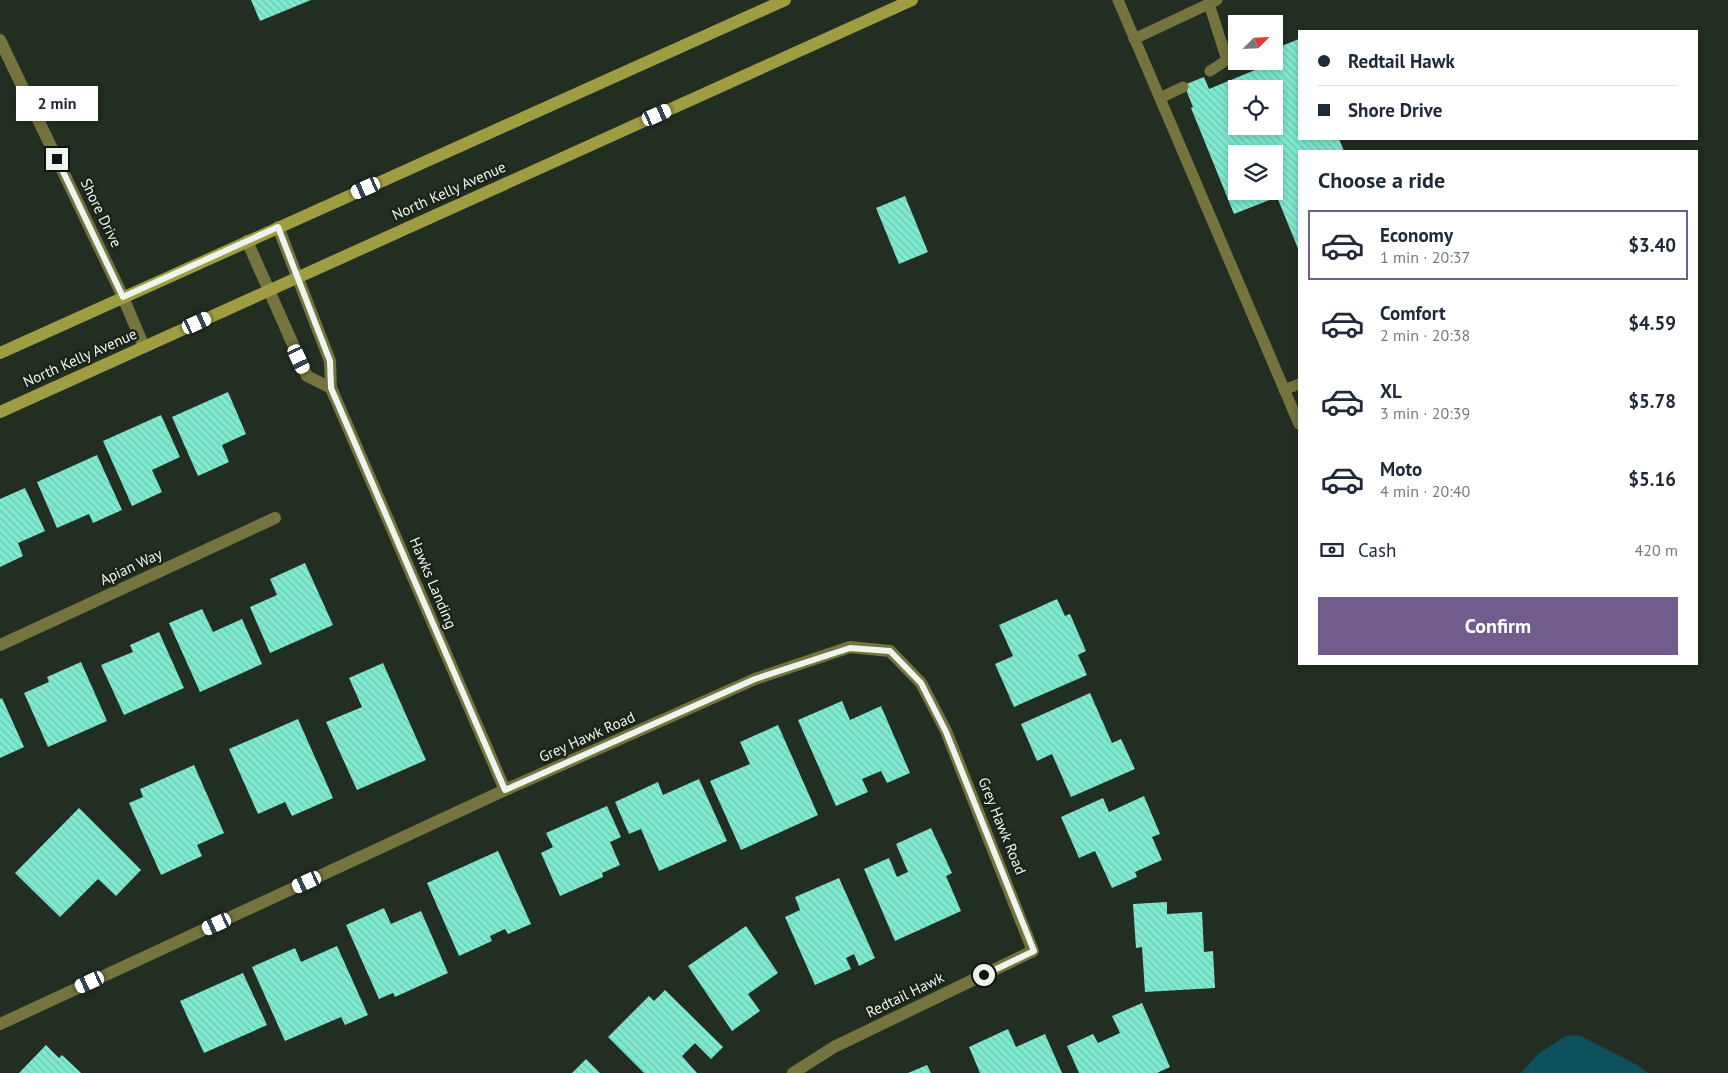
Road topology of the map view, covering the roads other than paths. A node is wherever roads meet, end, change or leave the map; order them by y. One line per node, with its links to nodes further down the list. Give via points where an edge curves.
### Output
1 (785, 0): 10 (street)
2 (912, 0): 12 (street, North Kelly Avenue)
3 (1118, 0): 5 (lane)
4 (1213, 2): 5 (lane); 7 (lane, via 1226,60)
5 (1134, 39): 9 (lane)
6 (0, 40): 14 (street, Shore Drive)
7 (1210, 71)
8 (1183, 86): 9 (lane)
9 (1160, 98): 19 (lane)
10 (278, 227): 11 (street); 12 (street, Hawks Landing)
11 (247, 241): 13 (street); 14 (street)
12 (299, 276): 13 (street, North Kelly Avenue); 18 (street, Hawks Landing, via 330,361)
13 (268, 290): 15 (street, North Kelly Avenue); 18 (street, via 307,376)
14 (123, 297): 15 (street, Shore Drive); 16 (street)
15 (144, 347): 20 (street, North Kelly Avenue)
16 (0, 352)
17 (1298, 384): 19 (lane)
18 (331, 388): 24 (street, Hawks Landing)
19 (1284, 390): 21 (lane)
20 (0, 412)
21 (1298, 422)
22 (275, 518): 23 (street, Apian Way)
23 (0, 645)
24 (505, 790): 25 (street, Grey Hawk Road, via 755,679 850,648 890,651 921,683 946,732); 26 (street, Grey Hawk Road)
25 (1034, 951): 27 (street, Redtail Hawk, via 834,1047)
26 (0, 1024)
27 (792, 1073)

